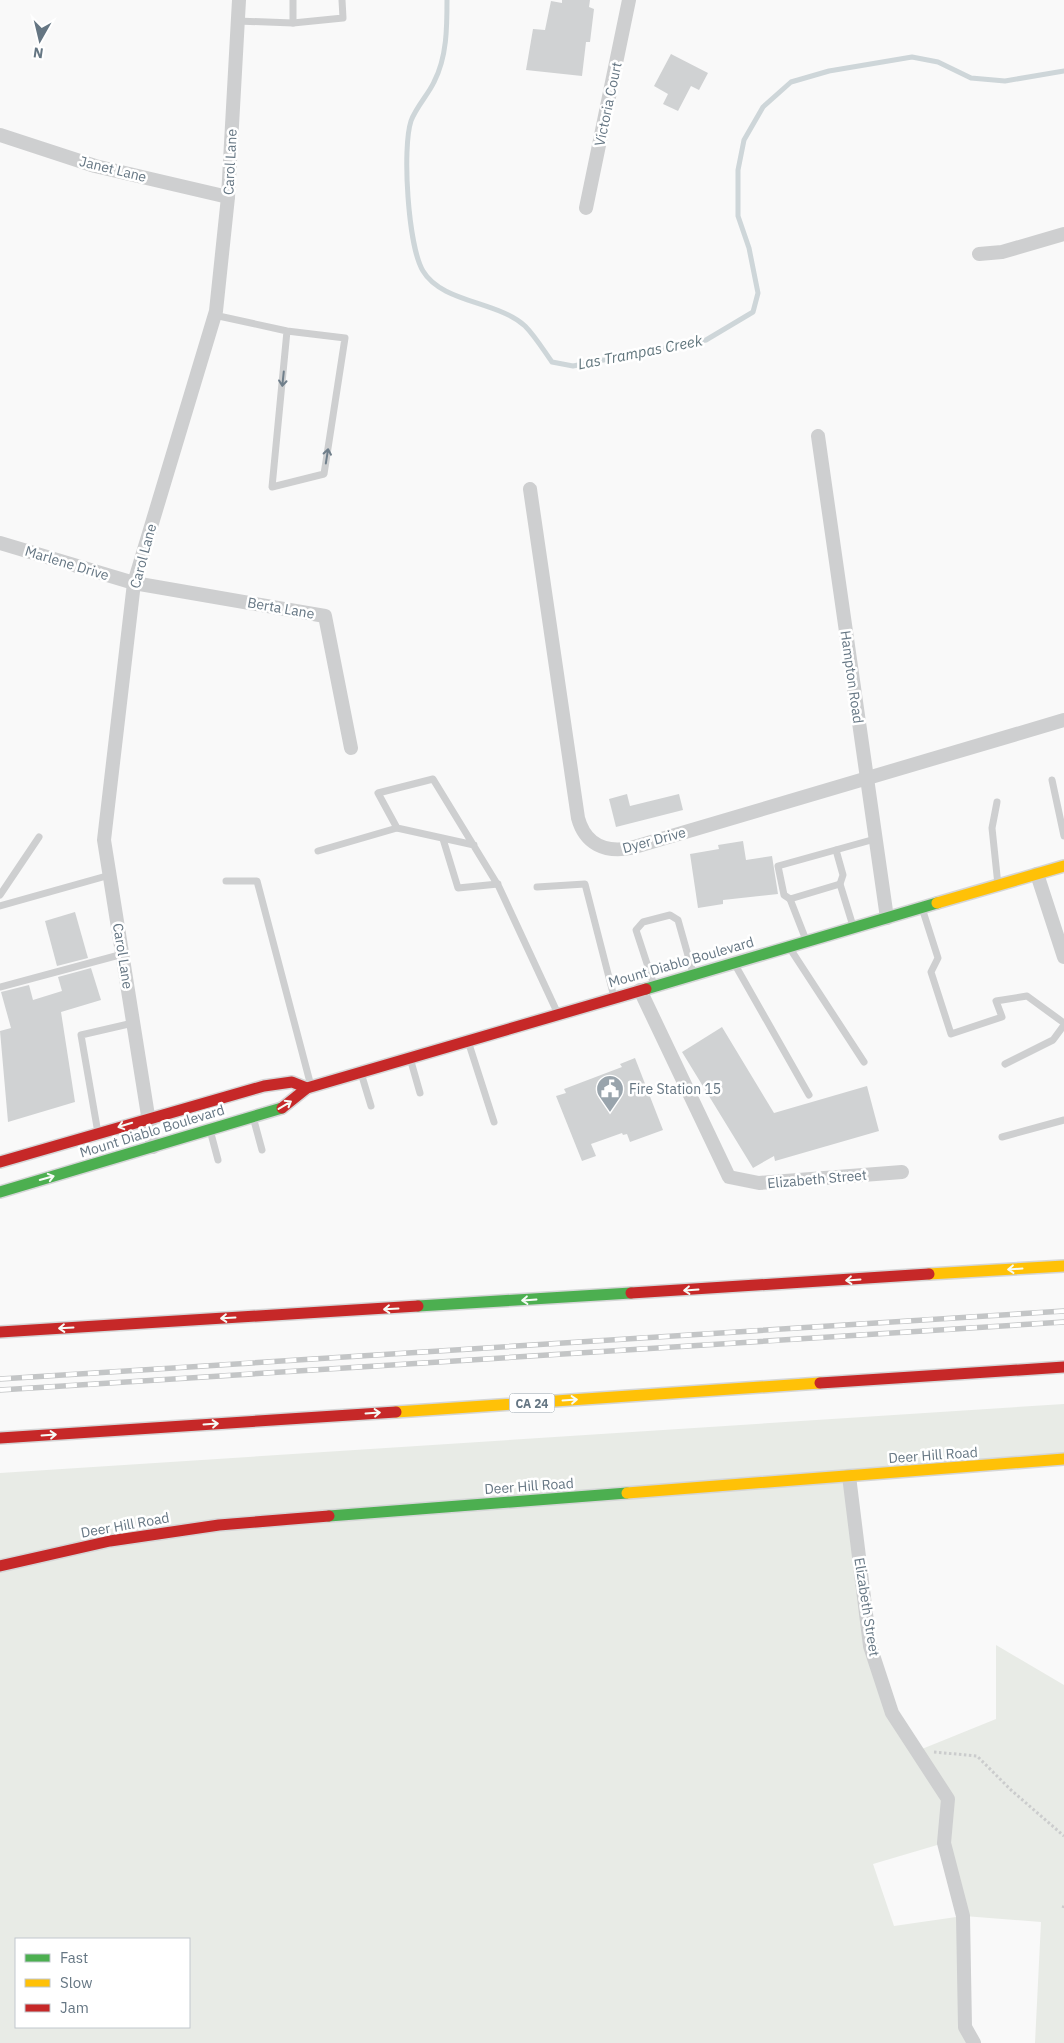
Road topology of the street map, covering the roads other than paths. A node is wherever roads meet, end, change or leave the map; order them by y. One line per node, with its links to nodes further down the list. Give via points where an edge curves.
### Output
1 (239, 0): 5 (street, Carol Lane)
2 (293, 0): 6 (lane)
3 (342, 0): 6 (lane, via 343,18)
4 (629, 0): 9 (street, Victoria Court)
5 (238, 21): 6 (lane); 8 (street, Carol Lane)
6 (293, 23)
7 (0, 135): 8 (street, Janet Lane, via 95,166)
8 (228, 197): 12 (street, Carol Lane)
9 (586, 208)
10 (1063, 238): 11 (street)
11 (980, 254)
12 (214, 315): 13 (lane); 17 (street, Carol Lane)
13 (287, 331): 13 (lane, one-way to 13, via 277,438 272,487 324,474 345,338)
14 (818, 436): 20 (street, Hampton Road)
15 (530, 489): 20 (street, Dyer Drive, via 578,818 587,838 607,850 618,851)
16 (0, 543): 17 (street, Marlene Drive)
17 (134, 583): 19 (street, Berta Lane, via 325,616); 33 (street, Carol Lane, via 104,840)
18 (1064, 720): 20 (street, Dyer Drive)
19 (351, 748)
20 (866, 779): 27 (street, Hampton Road)
21 (1052, 780): 24 (lane)
22 (998, 802): 37 (lane, via 992,828)
23 (397, 828): 26 (lane); 28 (lane, via 378,793 433,778); 30 (lane)
24 (1064, 836)
25 (39, 837): 39 (lane)
26 (443, 839): 28 (lane); 35 (lane, via 458,888)
27 (875, 839): 29 (lane); 43 (street, Hampton Road)
28 (474, 845): 35 (lane)
29 (836, 850): 36 (lane, via 843,875); 40 (lane, via 778,866 784,895)
30 (318, 851)
31 (1064, 866): 32 (main road, Mount Diablo Boulevard)
32 (1037, 874): 37 (main road, Mount Diablo Boulevard); 48 (street)
33 (110, 875): 41 (lane); 47 (street, Carol Lane)
34 (226, 881): 63 (lane, via 257,881)
35 (498, 884): 55 (lane)
36 (840, 884): 40 (lane); 44 (lane)
37 (998, 886): 42 (main road, Mount Diablo Boulevard)
38 (537, 887): 54 (lane, via 585,884)
39 (0, 896)
40 (790, 900): 45 (lane)
41 (0, 906)
42 (922, 908): 43 (main road, Mount Diablo Boulevard); 57 (lane, via 938,958 930,972 951,1034 1002,1017 996,1001 1027,996)
43 (887, 918): 44 (main road, Mount Diablo Boulevard)
44 (853, 928): 45 (main road, Mount Diablo Boulevard)
45 (806, 941): 46 (main road, Mount Diablo Boulevard)
46 (789, 946): 49 (main road, Mount Diablo Boulevard); 60 (lane)
47 (123, 954): 52 (lane); 56 (street, Carol Lane)
48 (1064, 957)
49 (734, 963): 50 (main road, Mount Diablo Boulevard); 65 (lane)
50 (693, 974): 51 (main road, Mount Diablo Boulevard); 51 (lane, via 678,920 670,914 643,922 636,930)
51 (654, 986): 53 (main road, Mount Diablo Boulevard)
52 (0, 987)
53 (640, 990): 54 (main road, Mount Diablo Boulevard); 78 (street, Elizabeth Street, via 729,1176 759,1183)
54 (614, 998): 55 (main road, Mount Diablo Boulevard)
55 (558, 1014): 58 (main road, Mount Diablo Boulevard)
56 (134, 1022): 68 (street, Carol Lane); 72 (lane, via 81,1035)
57 (1064, 1024): 61 (lane, via 1053,1040)
58 (468, 1040): 59 (main road, Mount Diablo Boulevard); 70 (lane)
59 (410, 1058): 62 (main road, Mount Diablo Boulevard); 64 (lane)
60 (864, 1062)
61 (1005, 1064)
62 (361, 1072): 63 (main road, Mount Diablo Boulevard); 66 (lane)
63 (309, 1087): 67 (main road, Mount Diablo Boulevard, one-way to 63, via 285,1107); 68 (main road, Mount Diablo Boulevard, via 292,1082 264,1086)
64 (420, 1093)
65 (809, 1095)
66 (371, 1106)
67 (253, 1116): 71 (main road, Mount Diablo Boulevard); 75 (lane)
68 (149, 1118): 72 (main road, Mount Diablo Boulevard, one-way to 72); 74 (street, Carol Lane)
69 (1064, 1120): 73 (lane)
70 (494, 1122)
71 (210, 1130): 74 (main road, Mount Diablo Boulevard); 76 (lane)
72 (98, 1133): 77 (main road, Mount Diablo Boulevard)
73 (1002, 1137)
74 (153, 1147): 79 (main road, Mount Diablo Boulevard, one-way to 74)
75 (262, 1150)
76 (218, 1160)
77 (0, 1162)
78 (902, 1172)
79 (0, 1192)
80 (1064, 1266): 81 (main road, one-way to 81)
81 (0, 1332)
82 (1064, 1367): 83 (main road, CA 24, one-way to 82)
83 (0, 1438)
84 (1064, 1460): 85 (main road, Deer Hill Road)
85 (849, 1476): 86 (main road, Deer Hill Road, via 219,1525 110,1541); 87 (street, Elizabeth Street, via 870,1646 892,1713 948,1799 944,1843 963,1916 965,2027)
86 (0, 1566)
87 (974, 2043)

